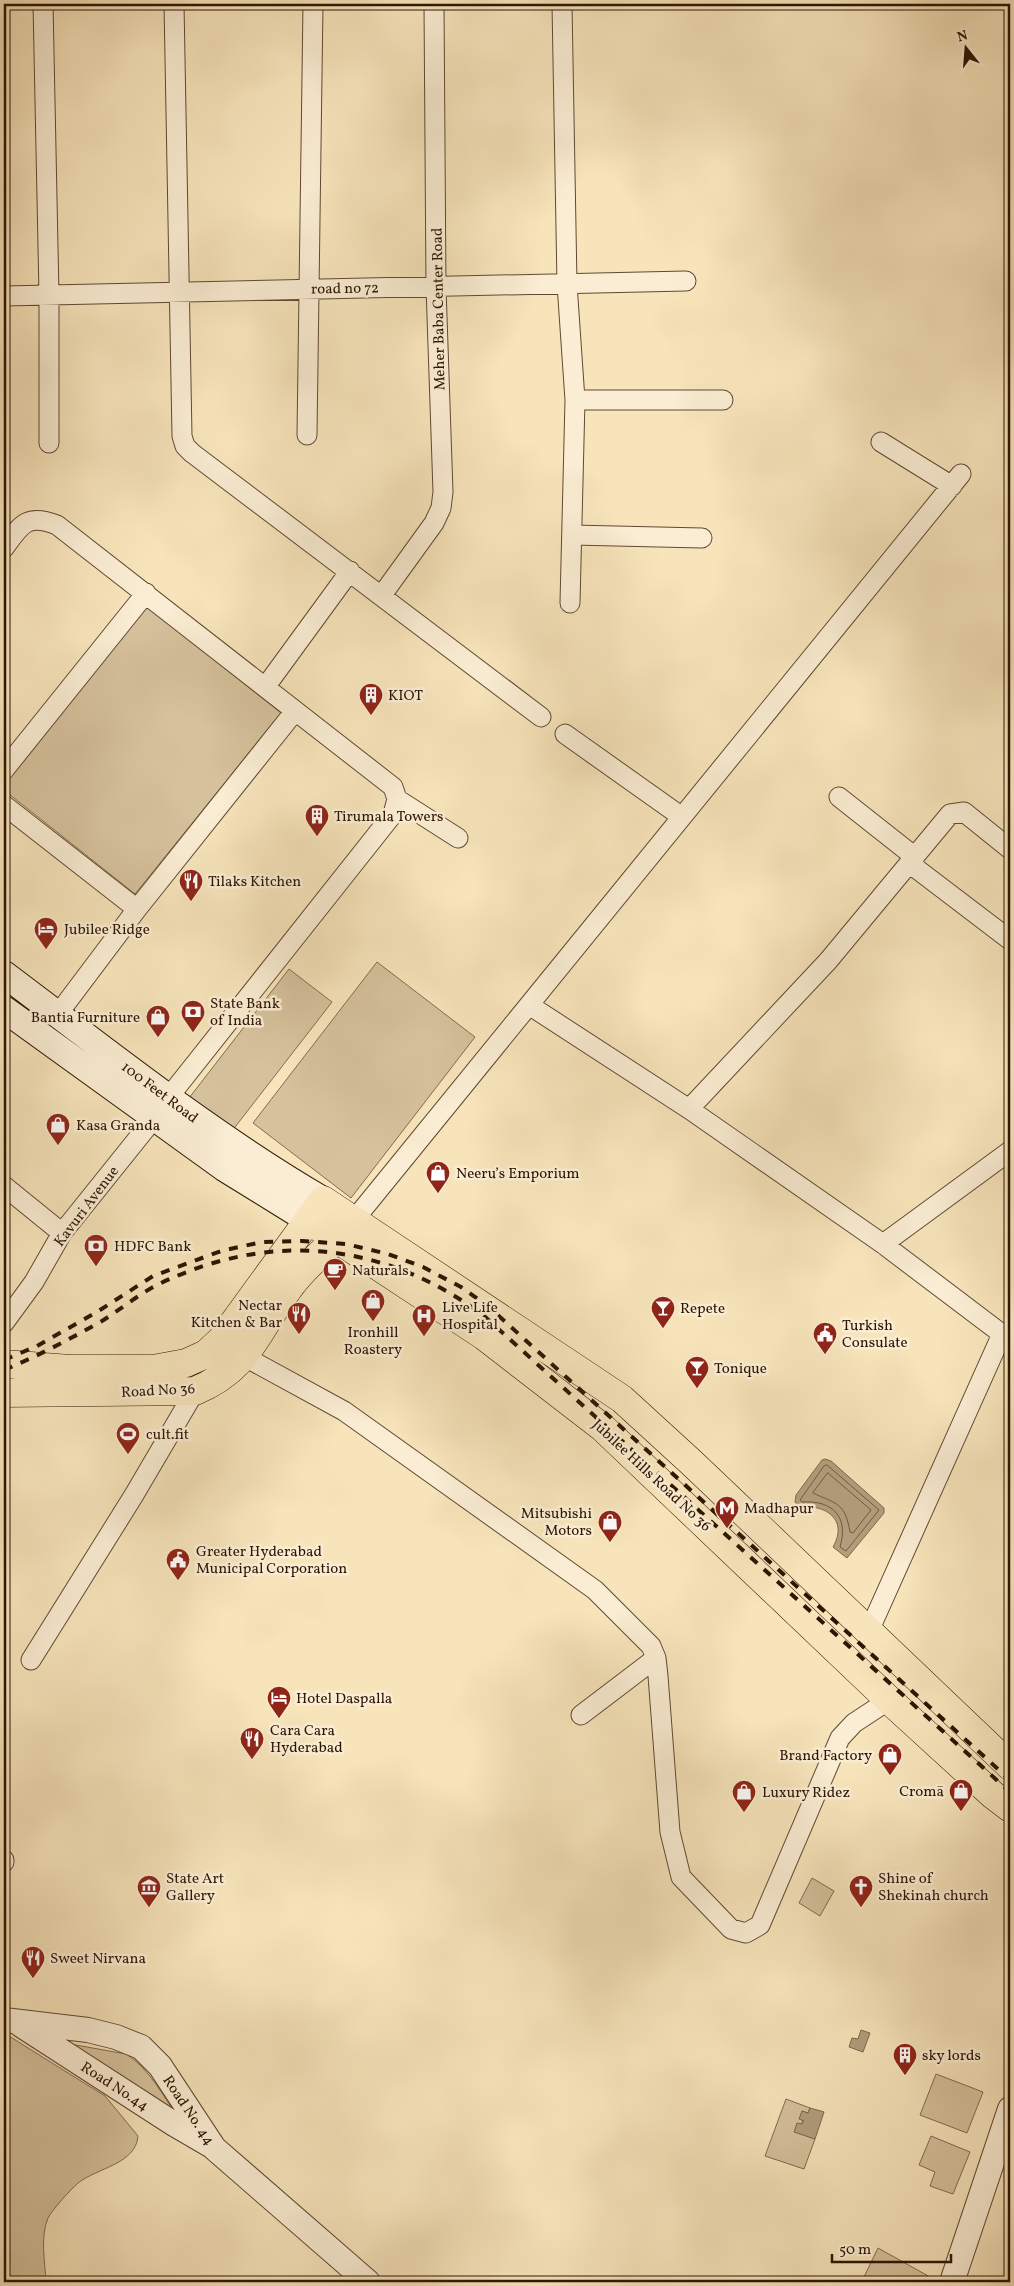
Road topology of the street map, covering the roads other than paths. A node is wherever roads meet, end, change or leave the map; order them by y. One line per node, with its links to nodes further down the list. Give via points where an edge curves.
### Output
1 (43, 4): 11 (street)
2 (174, 4): 10 (street)
3 (313, 4): 9 (street)
4 (434, 4): 8 (street, Meher Baba Center Road)
5 (562, 4): 7 (street)
6 (686, 281): 7 (street, road no 72)
7 (567, 284): 8 (street, road no 72); 13 (street)
8 (436, 287): 9 (street, road no 72); 23 (street, Meher Baba Center Road, via 441,508 434,523)
9 (310, 289): 10 (street, road no 72); 15 (street)
10 (179, 291): 11 (street, road no 72); 21 (street, via 182,436 185,446)
11 (50, 295): 12 (street, road no 72); 17 (street)
12 (4, 296)
13 (575, 400): 14 (street); 18 (street)
14 (723, 400)
15 (307, 435)
16 (881, 442): 33 (street, via 957,480)
17 (49, 443)
18 (572, 535): 19 (street); 24 (street)
19 (702, 538)
20 (4, 548): 22 (street, via 20,527 31,519 43,519 57,525)
21 (350, 571): 23 (street); 25 (street)
22 (146, 593): 25 (street); 29 (street)
23 (382, 595): 27 (street)
24 (570, 603)
25 (266, 686): 26 (street)
26 (295, 711): 31 (street, via 393,787); 37 (street)
27 (541, 717)
28 (565, 734): 33 (street)
29 (4, 770)
30 (839, 797): 36 (street)
31 (397, 800): 34 (street); 43 (street, Kavuri Avenue, via 393,814)
32 (4, 804): 37 (street)
33 (682, 817): 40 (street)
34 (458, 838)
35 (1010, 849): 36 (street, via 964,812 957,811 950,814)
36 (912, 860): 38 (street); 44 (street, via 828,961)
37 (137, 909): 42 (street)
38 (1010, 940)
39 (4, 974): 42 (main road, 100 Feet Road)
40 (529, 1005): 44 (street); 48 (street)
41 (4, 1009): 43 (main road, 100 Feet Road)
42 (58, 1014): 43 (main road, 100 Feet Road)
43 (161, 1108): 47 (main road, 100 Feet Road, via 224,1168); 49 (street, Kavuri Avenue)
44 (689, 1109): 50 (street)
45 (1010, 1151): 50 (street)
46 (4, 1186): 49 (street)
47 (315, 1210): 48 (main road, Jubilee Hills Road No 36); 54 (main road, Road No 36, via 222,1340 206,1354 186,1363 153,1369 70,1369)
48 (346, 1229): 53 (main road, Road No 36, via 289,1287); 57 (main road, Jubilee Hills Road No 36, via 622,1399); 60 (main road, Jubilee Hills Road No 36, via 603,1428)
49 (62, 1233): 51 (street, Kavuri Avenue, via 34,1282)
50 (884, 1244): 52 (street)
51 (4, 1323)
52 (1006, 1336): 57 (street)
53 (245, 1357): 55 (main road, Road No 36, via 225,1375); 58 (street, via 344,1411 595,1590 651,1646)
54 (4, 1364)
55 (195, 1391): 56 (main road, Road No 36); 59 (street)
56 (4, 1393)
57 (869, 1630): 62 (main road, Jubilee Hills Road No 36)
58 (656, 1658): 60 (street, via 670,1832 681,1877 731,1929 739,1933 752,1931 760,1925 840,1738 854,1723); 61 (street)
59 (31, 1660)
60 (889, 1700): 63 (main road, Jubilee Hills Road No 36)
61 (581, 1715)
62 (1010, 1766)
63 (1010, 1808)
64 (10, 2021): 66 (street, Road No.44); 66 (street, Road No. 44, via 88,2030 140,2047 160,2066)
65 (1010, 2109): 68 (street)
66 (214, 2148): 67 (street, Road No. 44)
67 (368, 2282)
68 (952, 2282)

